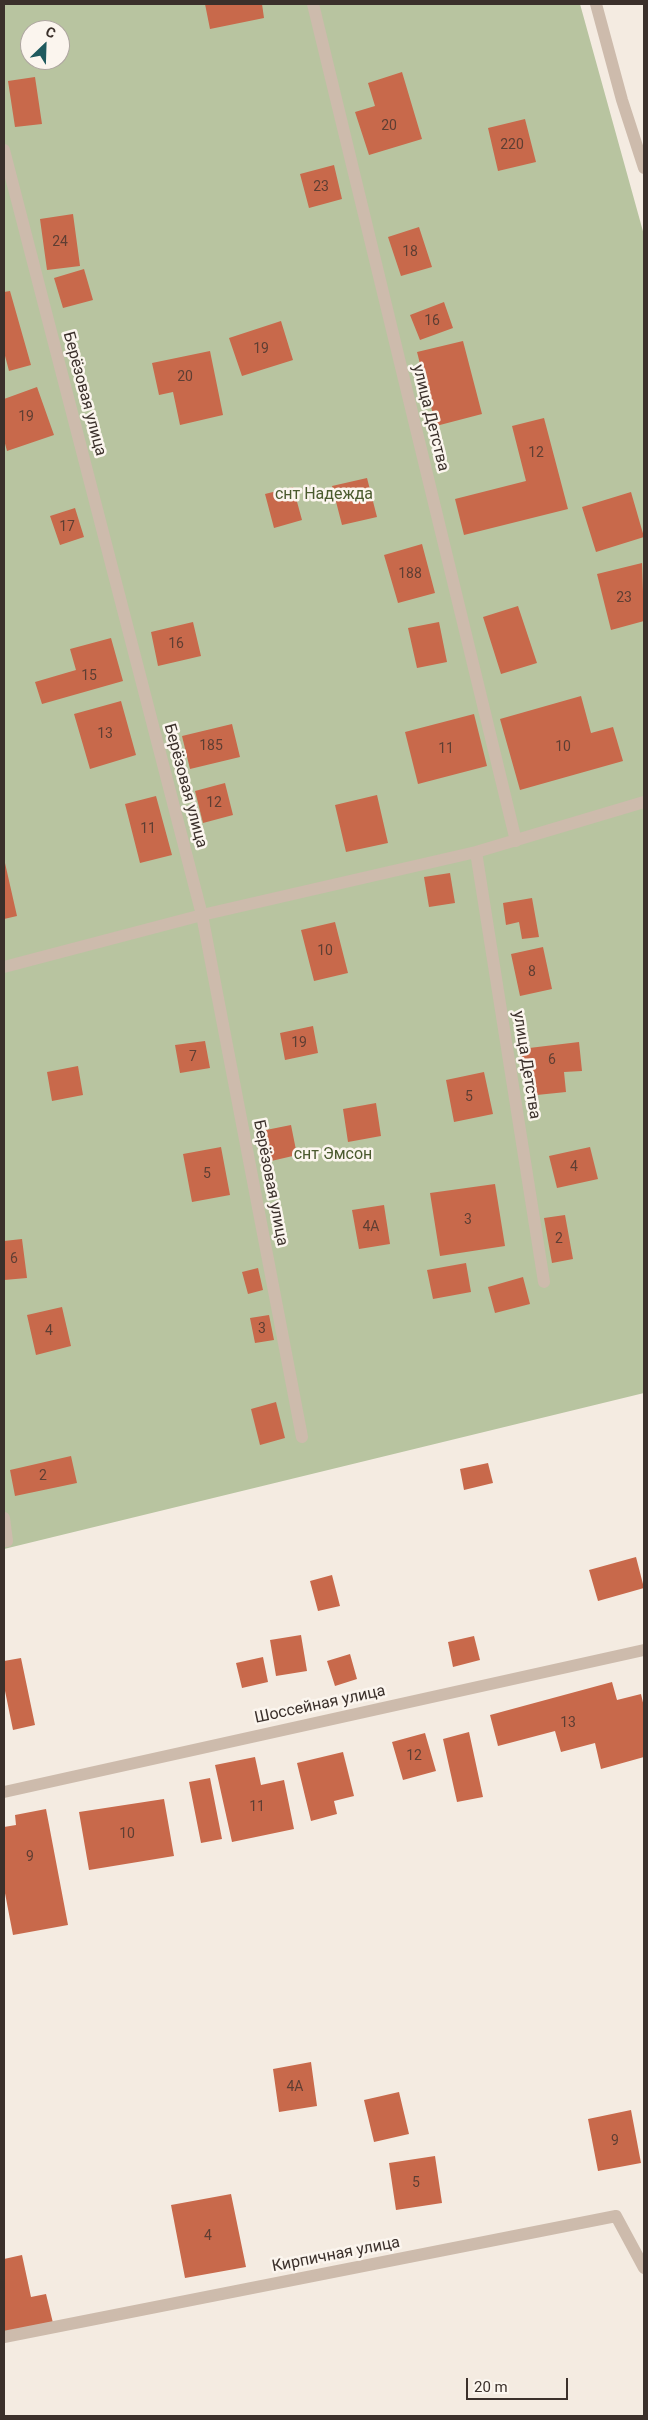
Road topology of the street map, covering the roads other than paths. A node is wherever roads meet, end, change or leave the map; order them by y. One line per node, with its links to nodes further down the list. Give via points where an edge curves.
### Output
1 (313, 4): 6 (street, улица Детства)
2 (596, 4): 4 (street)
3 (4, 150): 8 (street, Берёзовая улица)
4 (644, 168)
5 (644, 802): 6 (street)
6 (516, 840): 7 (street)
7 (476, 852): 8 (street); 10 (street, улица Детства)
8 (202, 914): 9 (street); 11 (street, Берёзовая улица)
9 (4, 967)
10 (544, 1282)
11 (302, 1437)
12 (4, 1518): 13 (street)
13 (7, 1541)
14 (644, 1650): 15 (street, Шоссейная улица)
15 (4, 1792)
16 (644, 2268): 17 (street, Кирпичная улица, via 616,2216)
17 (4, 2337)

